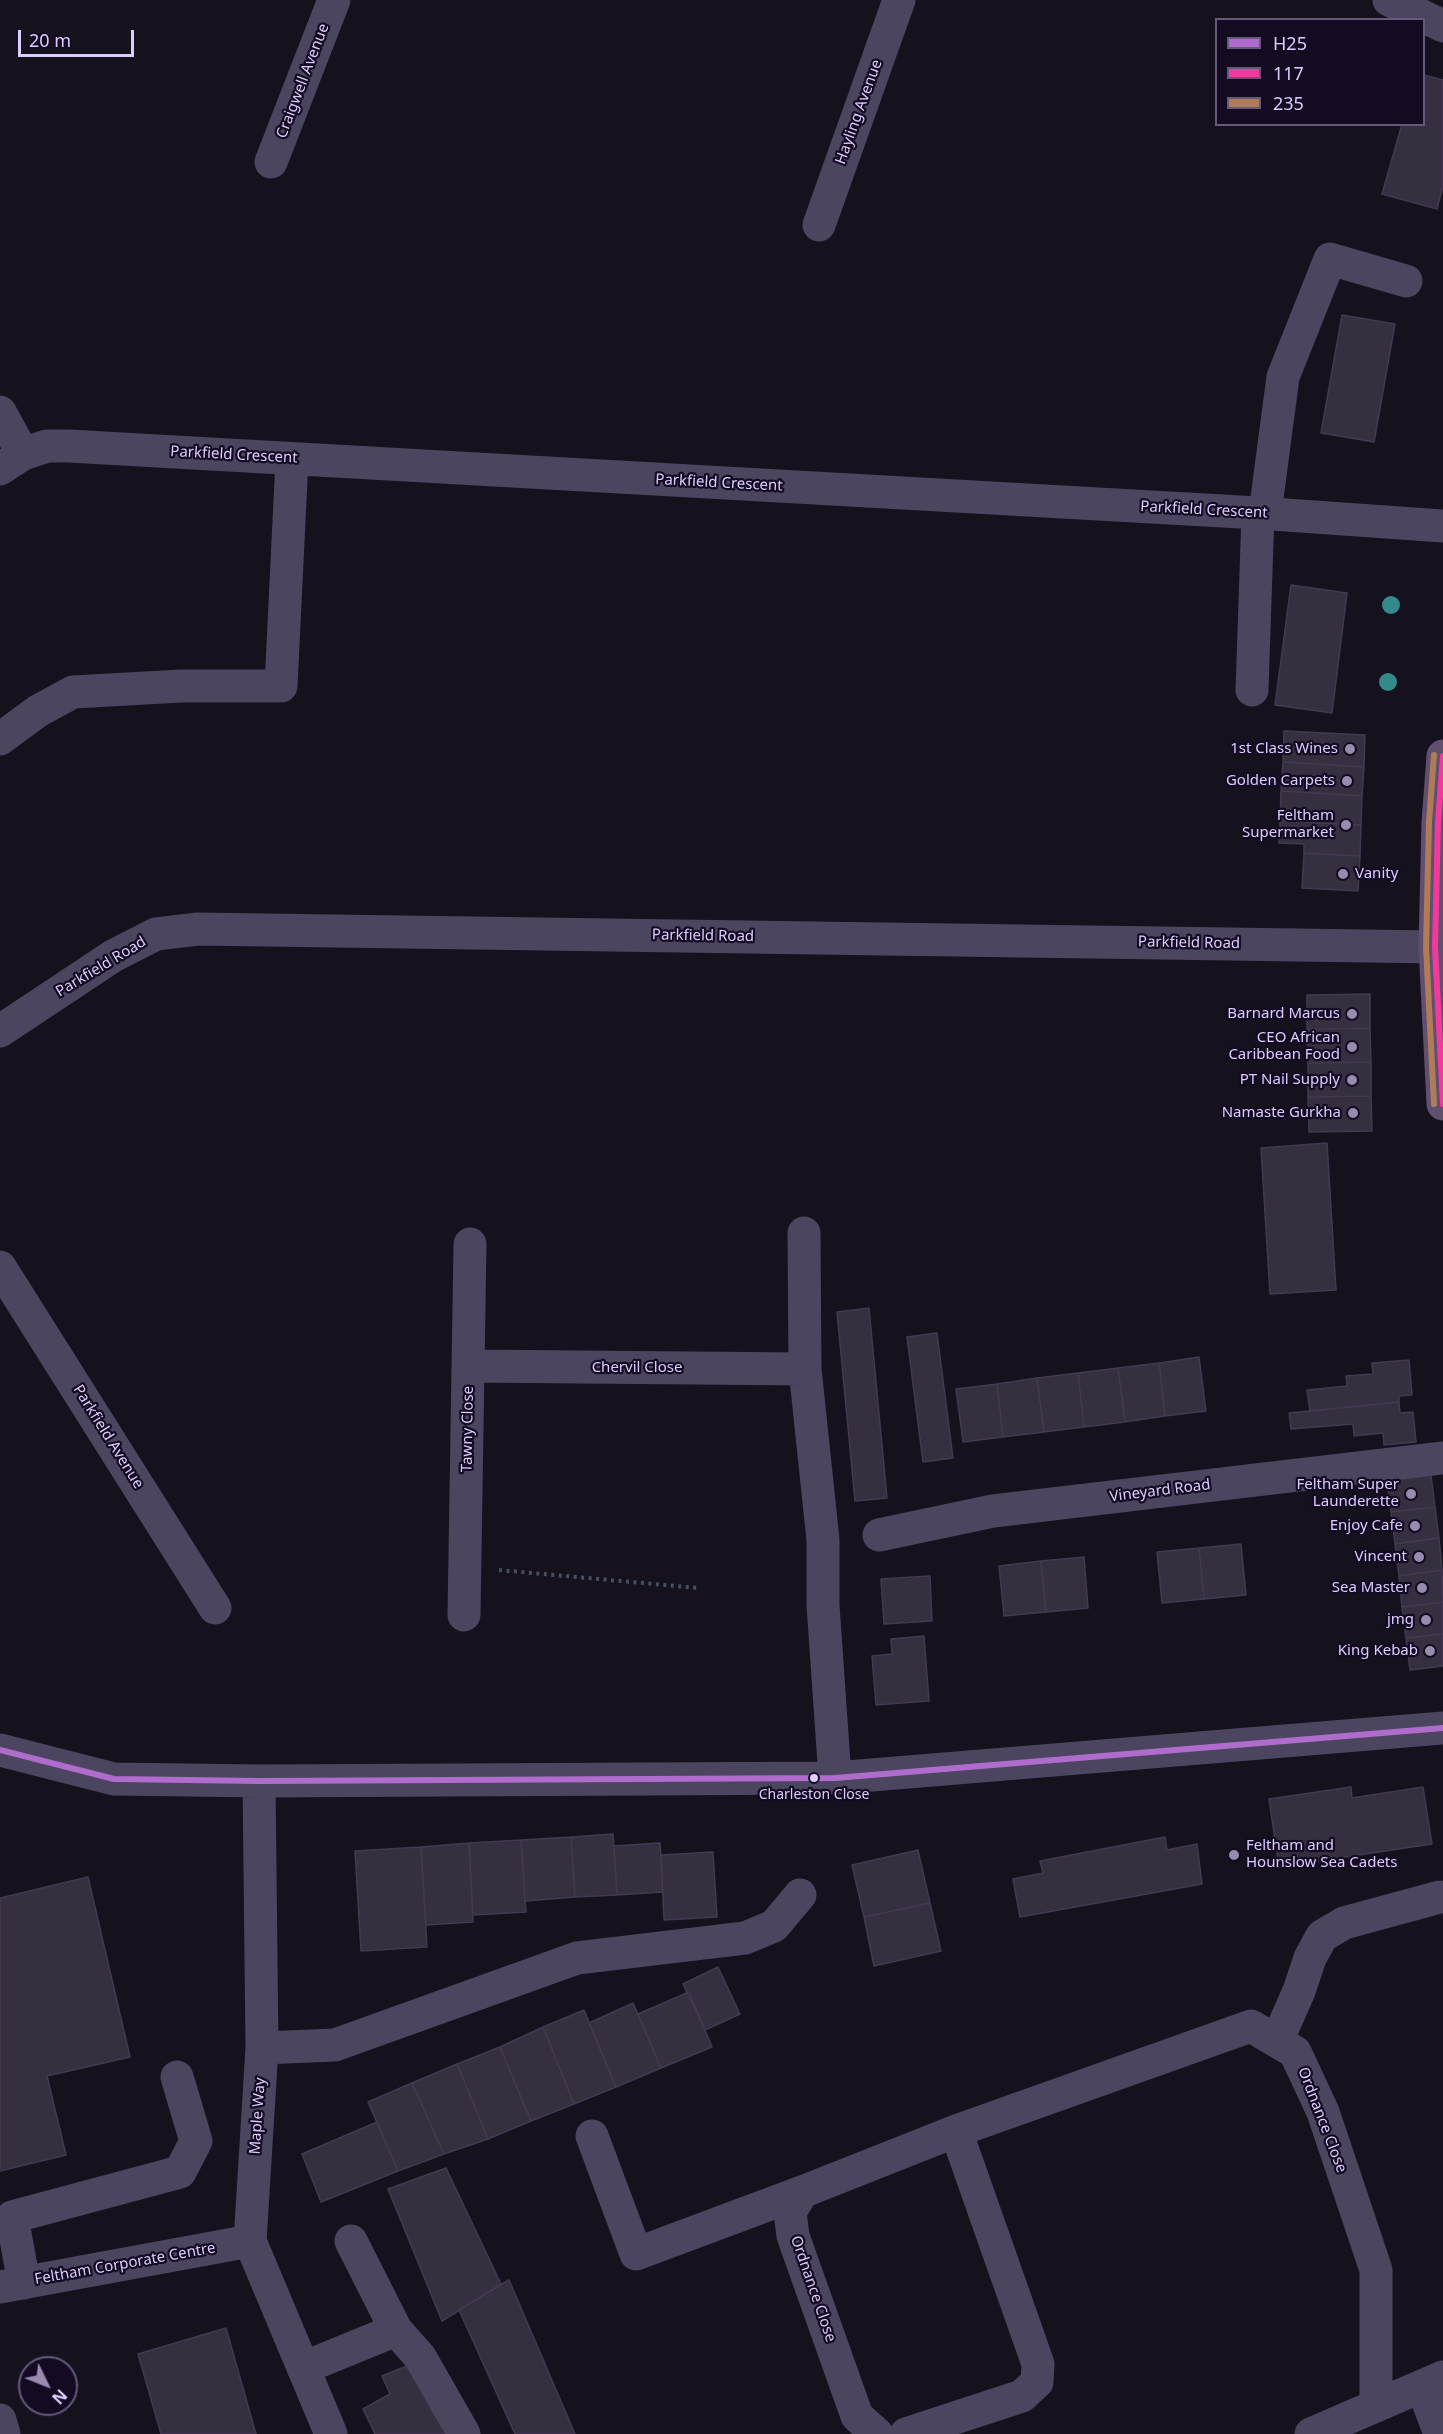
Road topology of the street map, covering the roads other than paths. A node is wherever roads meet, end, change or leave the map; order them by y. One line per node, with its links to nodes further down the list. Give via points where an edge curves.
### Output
1 (334, 0): 5 (street, Craigwell Avenue)
2 (899, 0): 6 (street, Hayling Avenue)
3 (1389, 0): 4 (street)
4 (1443, 26)
5 (271, 162)
6 (819, 225)
7 (1406, 281): 11 (street, via 1330,259 1283,377)
8 (0, 412): 10 (street)
9 (292, 459): 10 (street, Parkfield Crescent, via 47,446); 11 (street, Parkfield Crescent); 14 (street, via 281,686 73,692)
10 (11, 461)
11 (1262, 513): 12 (street, Parkfield Crescent); 13 (street)
12 (1443, 526)
13 (1252, 690)
14 (0, 739)
15 (1443, 756): 16 (main road)
16 (1435, 947): 17 (street, Parkfield Road, via 198,929 147,938); 18 (main road)
17 (0, 1031)
18 (1443, 1104)
19 (804, 1233): 23 (street)
20 (470, 1244): 22 (street, Tawny Close)
21 (0, 1267): 26 (street, Parkfield Avenue)
22 (469, 1366): 23 (street, Chervil Close); 27 (street, Tawny Close)
23 (805, 1369): 30 (street, via 823,1540 822,1605)
24 (1443, 1458): 25 (street, Vineyard Road, via 993,1511)
25 (879, 1535)
26 (215, 1608)
27 (464, 1616)
28 (1443, 1728): 30 (street)
29 (0, 1750): 31 (street, via 114,1779)
30 (835, 1778): 31 (street)
31 (260, 1781): 35 (street, Maple Way)
32 (800, 1895): 35 (street, via 774,1926 745,1938 577,1958 335,2045)
33 (1440, 1897): 34 (street, via 1344,1923 1322,1936)
34 (1277, 2041): 37 (street, Ordnance Close, via 1251,2026); 46 (street, Ordnance Close, via 1295,2052 1323,2112 1376,2270)
35 (262, 2048): 40 (street, Maple Way)
36 (177, 2077): 42 (street, via 196,2141 180,2172 12,2217)
37 (956, 2131): 39 (street, Ordnance Close); 48 (street, via 1038,2364 1037,2382 1022,2396)
38 (591, 2136): 39 (street, via 636,2254)
39 (802, 2192): 52 (street, Ordnance Close, via 789,2212 794,2236 857,2416)
40 (250, 2241): 42 (street, Feltham Corporate Centre); 44 (street, Maple Way)
41 (351, 2241): 43 (street)
42 (12, 2285)
43 (396, 2330): 44 (street); 51 (street, via 420,2357)
44 (303, 2368): 50 (street, Maple Way)
45 (1432, 2381): 46 (street); 55 (street)
46 (1376, 2406): 54 (street)
47 (0, 2420): 49 (street)
48 (966, 2425): 53 (street)
49 (4, 2434)
50 (331, 2434)
51 (464, 2434)
52 (877, 2434)
53 (906, 2434)
54 (1311, 2434)
55 (1440, 2434)

